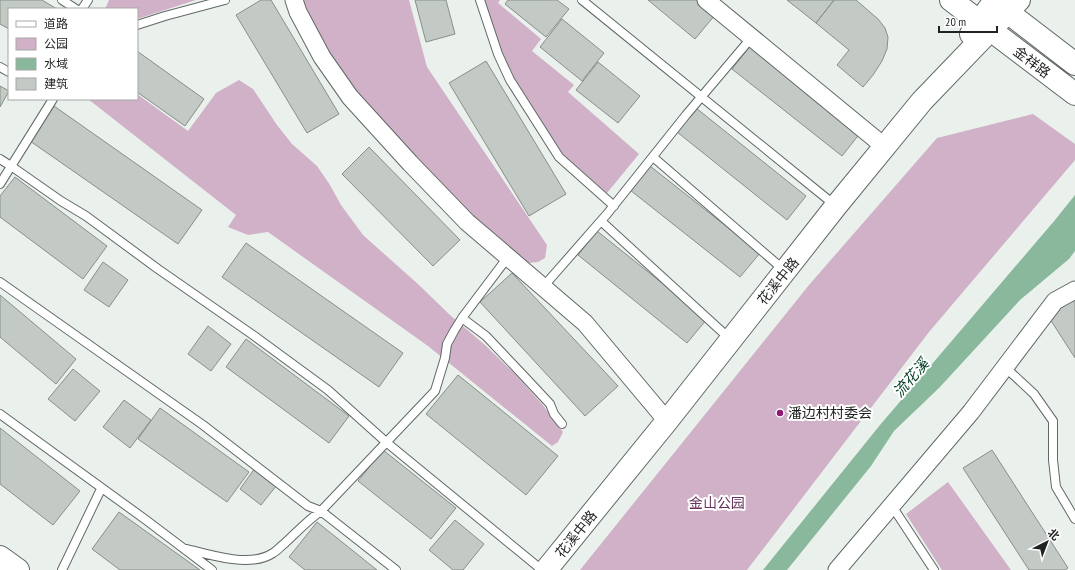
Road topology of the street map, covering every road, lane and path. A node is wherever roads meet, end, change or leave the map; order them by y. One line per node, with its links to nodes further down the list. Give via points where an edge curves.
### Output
1 (62, 0): 9 (lane)
2 (222, 0): 10 (lane)
3 (294, 0): 25 (street, via 322,57 350,97 467,222)
4 (480, 0): 22 (lane, via 498,54 510,80 559,157)
5 (582, 0): 15 (lane)
6 (706, 0): 12 (street)
7 (951, 0): 11 (street, 金祥路)
8 (1001, 3): 11 (street, 花溪中路); 13 (street, 金祥路)
9 (74, 8)
10 (138, 25)
11 (985, 26): 14 (street, 金祥路); 17 (street, 花溪中路)
12 (752, 37): 15 (lane); 17 (street)
13 (1075, 64)
14 (1075, 94)
15 (702, 97): 18 (lane); 23 (lane)
16 (52, 100): 20 (lane)
17 (885, 147): 23 (street, 花溪中路)
18 (653, 157): 22 (lane); 26 (lane)
19 (0, 159): 20 (lane)
20 (11, 166): 21 (lane); 36 (lane, via 86,216 328,390)
21 (0, 184)
22 (614, 206): 24 (lane)
23 (836, 206): 26 (street, 花溪中路)
24 (601, 221): 28 (lane); 31 (lane)
25 (508, 257): 28 (street); 30 (lane)
26 (786, 272): 31 (street, 花溪中路)
27 (0, 282): 40 (lane, via 204,425 308,506)
28 (543, 287): 34 (street, via 585,323)
29 (1075, 290): 32 (street, via 1056,302)
30 (462, 318): 35 (lane, via 486,336 522,374 550,404); 36 (lane, via 447,344 435,391)
31 (731, 340): 34 (street, 花溪中路)
32 (1005, 367): 38 (street, via 971,412); 39 (lane, via 1034,394 1053,421 1052,460 1056,487)
33 (0, 414): 37 (lane)
34 (667, 421): 49 (street, 花溪中路)
35 (562, 424)
36 (386, 442): 40 (lane); 48 (lane)
37 (101, 489): 42 (lane); 45 (lane)
38 (892, 506): 50 (street); 51 (lane)
39 (1072, 508): 41 (lane)
40 (322, 511): 42 (lane, via 273,553 258,559 211,556); 47 (lane)
41 (1075, 519)
42 (182, 547): 46 (lane)
43 (0, 557): 44 (street)
44 (18, 570)
45 (62, 570)
46 (212, 570)
47 (396, 570)
48 (542, 570)
49 (546, 570)
50 (837, 570)
51 (934, 570)

